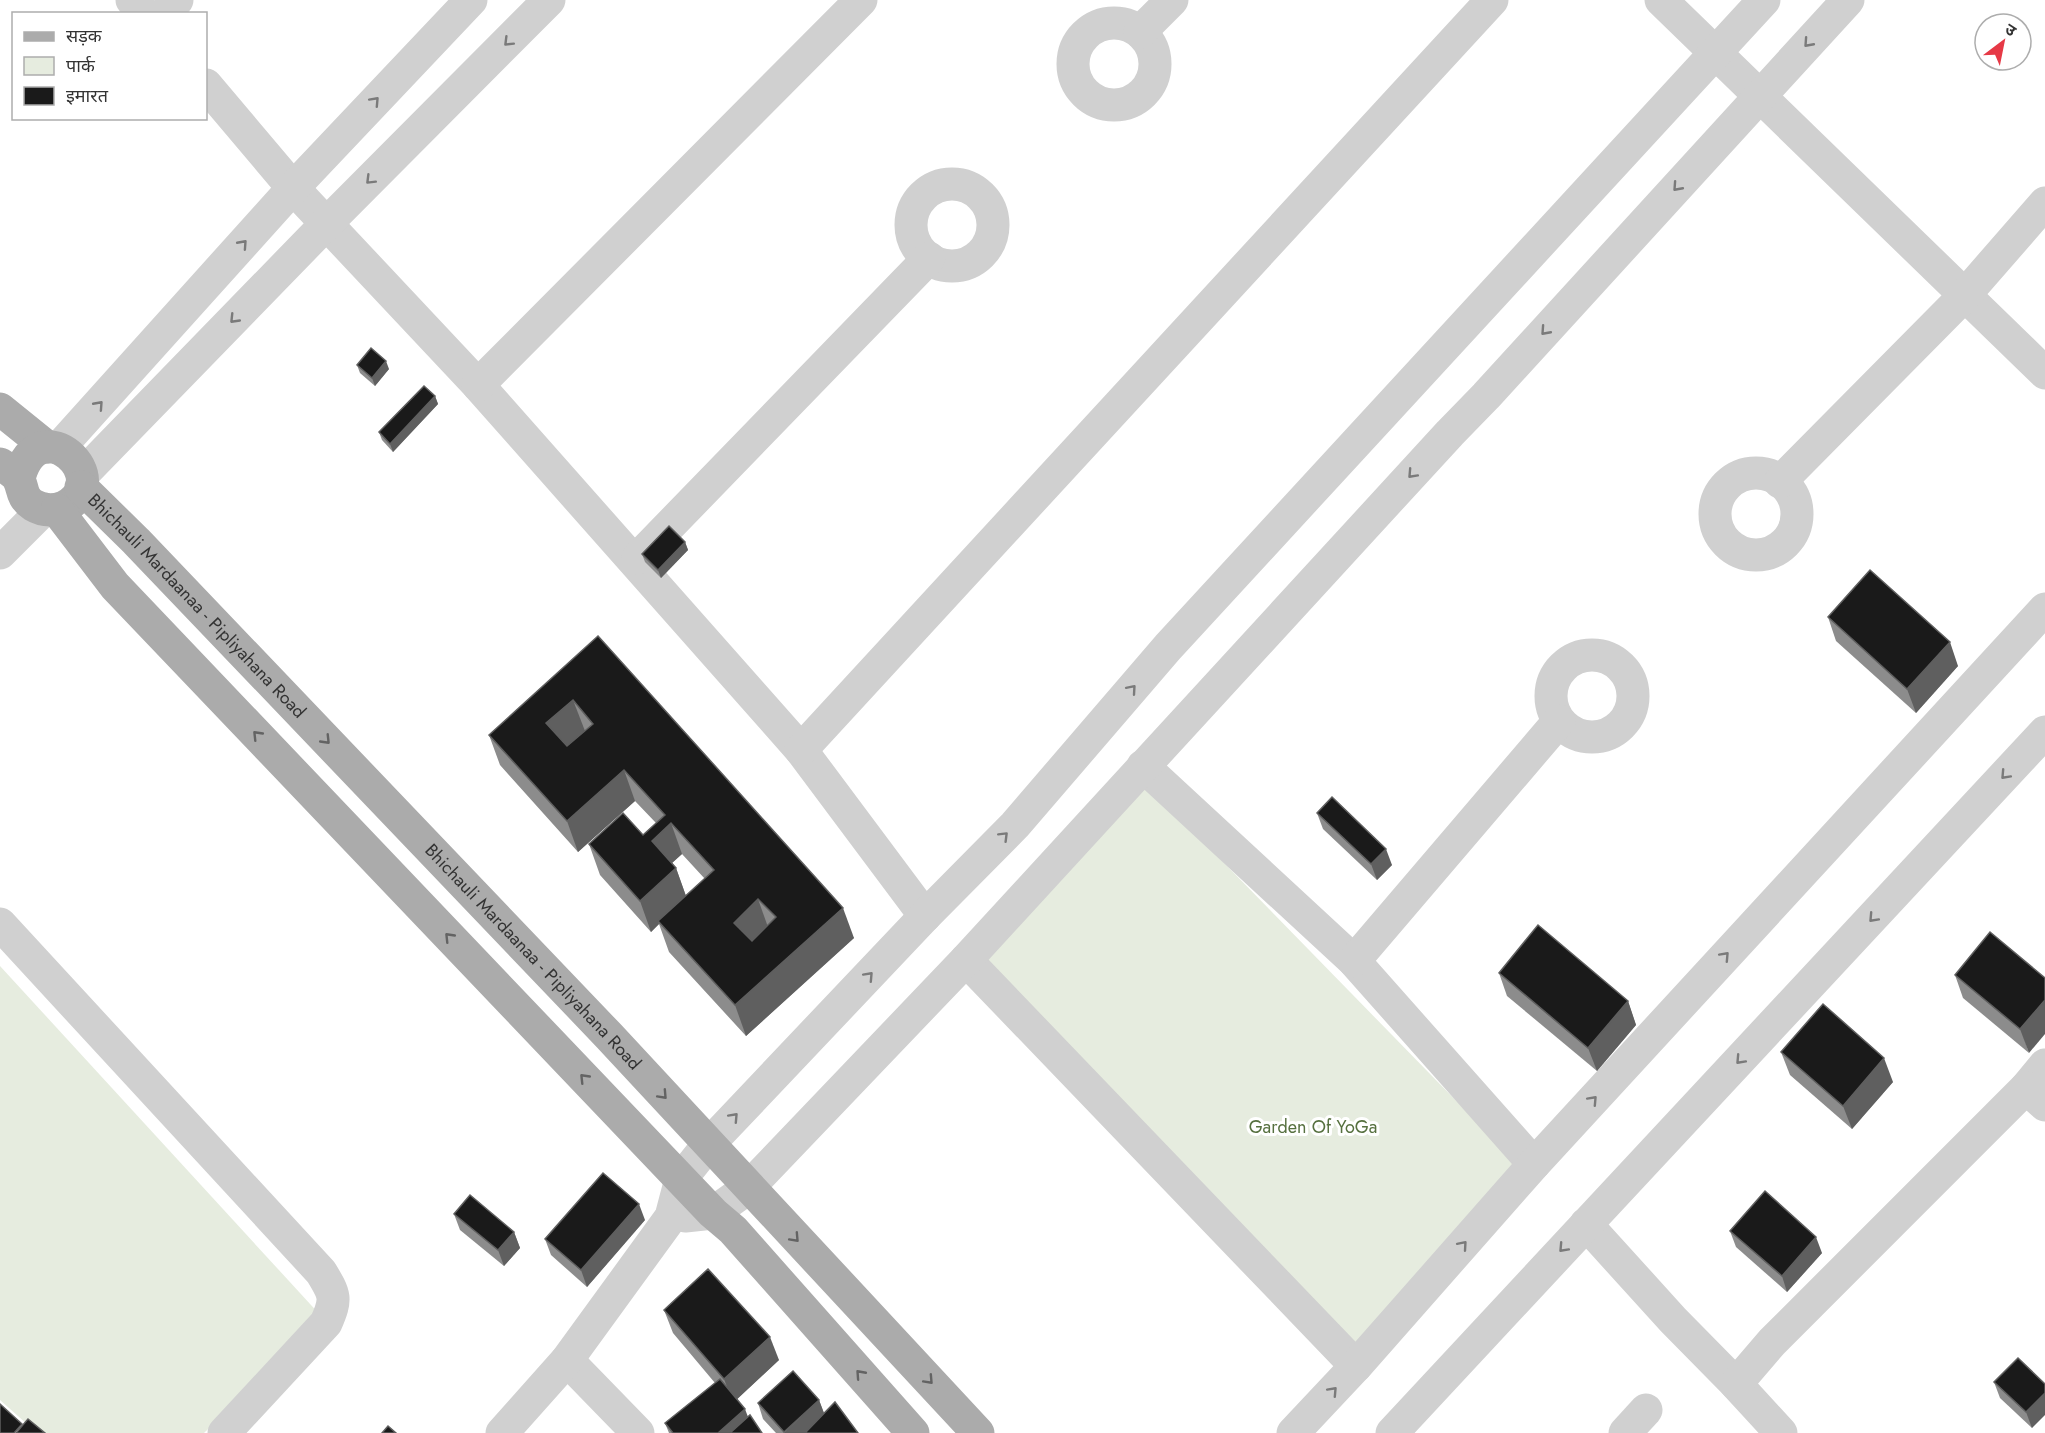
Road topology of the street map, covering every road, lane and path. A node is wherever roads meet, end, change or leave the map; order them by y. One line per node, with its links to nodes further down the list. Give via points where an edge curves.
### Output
1 (132, 0): 11 (street)
2 (177, 0): 12 (street)
3 (471, 0): 17 (street, one-way to 3)
4 (549, 0): 19 (street, one-way to 19)
5 (861, 0): 23 (street)
6 (1172, 0): 13 (street)
7 (1492, 0): 35 (street)
8 (1661, 0): 14 (street)
9 (1764, 0): 14 (street)
10 (1848, 0): 16 (street, one-way to 16)
11 (142, 12)
12 (166, 12)
13 (1140, 32)
14 (1716, 53): 16 (street); 37 (street, one-way to 14, via 1015,825 1168,647)
15 (207, 86): 17 (street)
16 (1761, 95): 21 (street); 36 (street, one-way to 36)
17 (293, 188): 19 (street); 25 (street, one-way to 17)
18 (2045, 203): 21 (street)
19 (327, 223): 23 (street); 27 (street, one-way to 27)
20 (929, 258): 31 (street)
21 (1964, 296): 22 (street); 28 (street)
22 (2045, 373)
23 (478, 385): 31 (street)
24 (0, 409): 25 (main road, Bhichauli Mardaanaa - Pipliyahana Road)
25 (53, 448): 26 (main road, Bhichauli Mardaanaa - Pipliyahana Road, via 33,452); 27 (main road, Bhichauli Mardaanaa - Pipliyahana Road, via 70,454 78,463)
26 (9, 479): 29 (main road, Bhichauli Mardaanaa - Pipliyahana Road, via 33,505)
27 (82, 481): 29 (main road, Bhichauli Mardaanaa - Pipliyahana Road, via 68,505); 42 (main road, Bhichauli Mardaanaa - Pipliyahana Road, one-way to 42)
28 (1780, 482)
29 (50, 510): 30 (street); 44 (main road, Bhichauli Mardaanaa - Pipliyahana Road, one-way to 29, via 115,586)
30 (0, 553)
31 (635, 561): 35 (street)
32 (2045, 609): 43 (street, one-way to 32)
33 (1559, 721): 40 (street)
34 (2045, 732): 48 (street, one-way to 48)
35 (801, 750): 37 (street)
36 (1143, 766): 39 (street); 40 (street)
37 (925, 916): 42 (street, one-way to 37)
38 (0, 924): 52 (street, via 321,1272 332,1291 334,1305 326,1323)
39 (966, 960): 45 (street); 50 (street)
40 (1354, 961): 43 (street)
41 (2038, 1086): 51 (street, via 1772,1342)
42 (708, 1144): 44 (street); 45 (main road, Bhichauli Mardaanaa - Pipliyahana Road)
43 (1533, 1164): 50 (street, one-way to 43)
44 (681, 1179): 46 (main road, Bhichauli Mardaanaa - Pipliyahana Road); 47 (street)
45 (748, 1188): 46 (street); 56 (main road, Bhichauli Mardaanaa - Pipliyahana Road, one-way to 56)
46 (712, 1213): 47 (street); 55 (main road, Bhichauli Mardaanaa - Pipliyahana Road, one-way to 46, via 733,1230)
47 (671, 1218): 49 (street)
48 (1586, 1224): 51 (street); 58 (street, one-way to 58)
49 (567, 1360): 53 (street); 54 (street)
50 (1356, 1366): 57 (street, one-way to 50)
51 (1736, 1384): 59 (street)
52 (224, 1433)
53 (502, 1433)
54 (638, 1433)
55 (913, 1433)
56 (978, 1433)
57 (1293, 1433)
58 (1392, 1433)
59 (1781, 1433)

